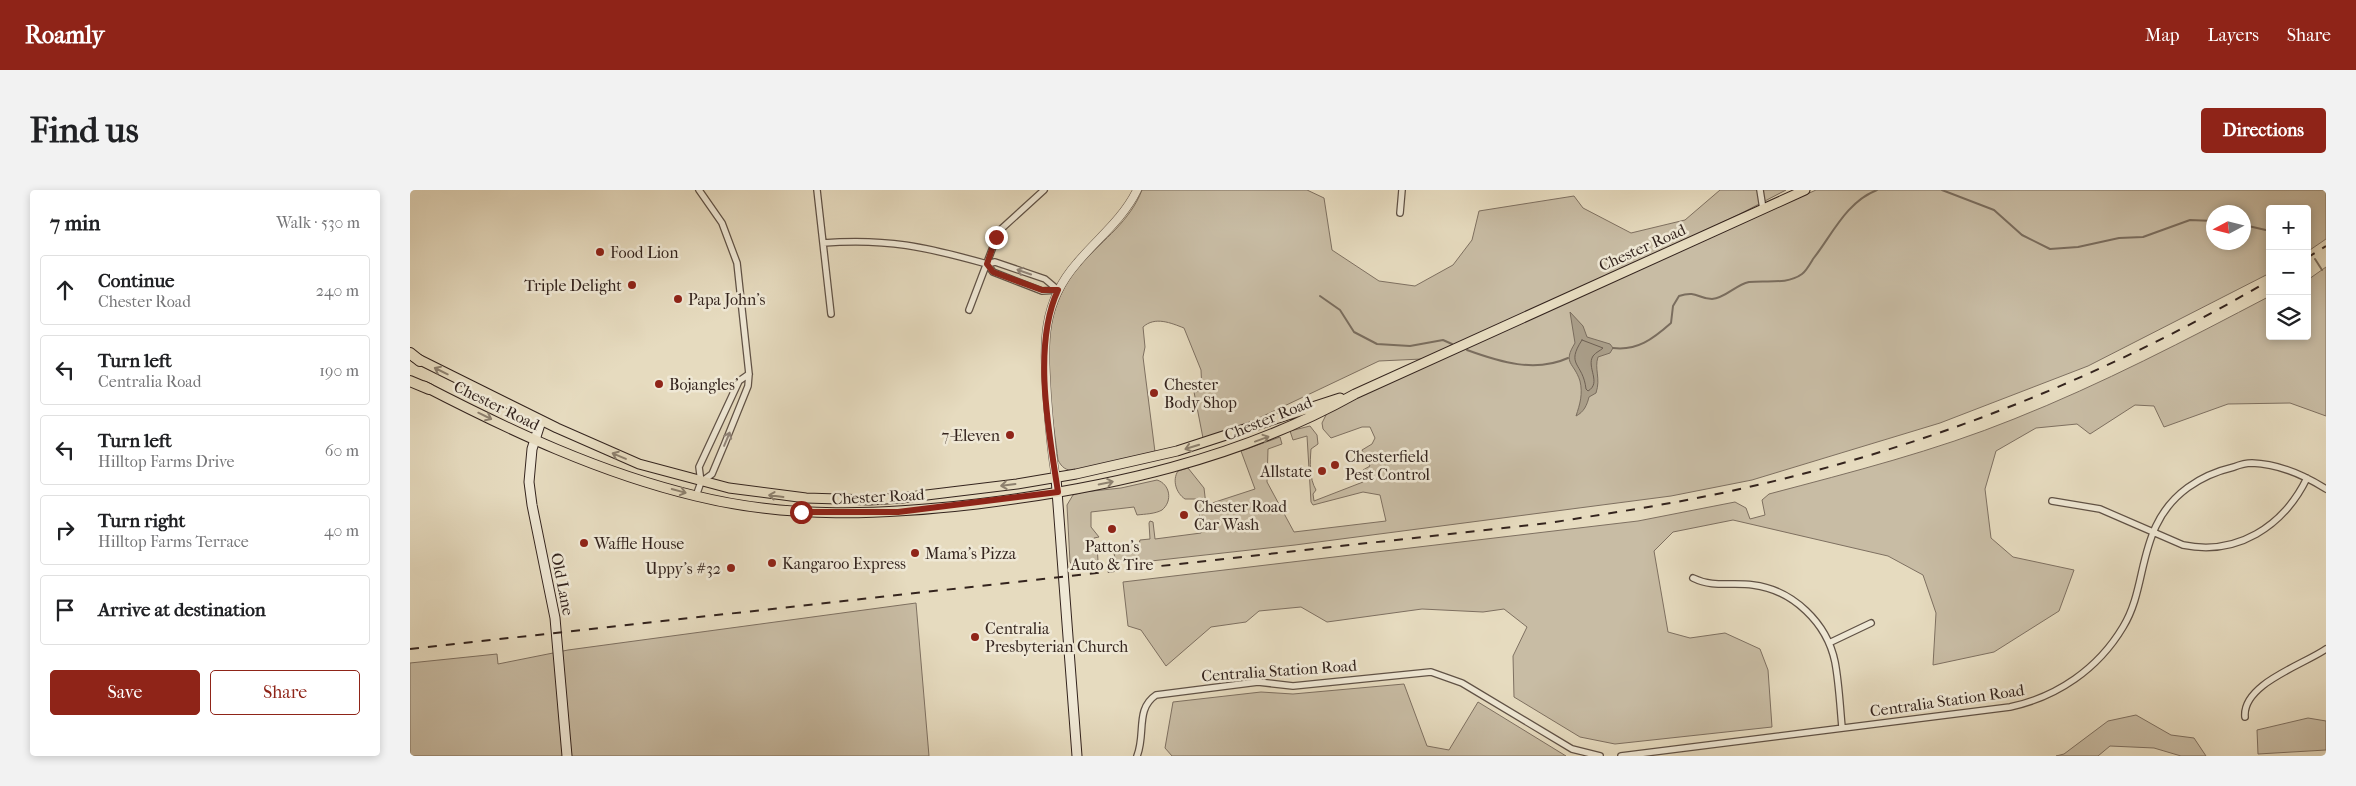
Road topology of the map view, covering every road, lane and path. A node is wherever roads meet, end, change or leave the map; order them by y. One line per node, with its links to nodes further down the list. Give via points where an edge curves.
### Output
1 (699, 190): 17 (street, via 722,223 737,263)
2 (817, 190): 10 (street)
3 (1044, 190): 11 (street, via 999,231)
4 (1137, 190): 12 (street, via 1126,209 1077,262)
5 (1402, 190): 9 (street)
6 (1760, 190): 8 (street)
7 (1805, 190): 8 (main road, Chester Road)
8 (1762, 209): 20 (main road, Chester Road)
9 (1400, 213)
10 (823, 243): 11 (street, via 857,240 893,242); 14 (street)
11 (987, 264): 12 (street, via 993,272 1042,290); 12 (street, one-way to 11, via 1046,279 995,262); 13 (street)
12 (1058, 290): 23 (street, via 1047,322 1044,349)
13 (969, 310)
14 (831, 314)
15 (410, 354): 16 (highway)
16 (420, 360): 21 (main road, Chester Road, one-way to 16)
17 (749, 374): 25 (street, one-way to 17, via 712,474 748,386); 25 (street, via 739,381 699,467)
18 (410, 380): 19 (highway)
19 (429, 389): 22 (main road, Chester Road, one-way to 22)
20 (1355, 394): 23 (main road, Chester Road, one-way to 23, via 1177,451); 27 (main road, Chester Road, one-way to 20, via 1140,476 1236,448 1297,424)
21 (541, 421): 22 (main road, Old Lane); 25 (main road, Chester Road, one-way to 21, via 640,464)
22 (534, 440): 28 (main road, Chester Road, one-way to 28, via 620,474); 37 (main road, Old Lane, via 530,492 555,618)
23 (1056, 478): 25 (main road, Chester Road, one-way to 25, via 870,500 780,496); 27 (main road)
24 (2307, 478): 26 (street, Centralia Station Road); 30 (street, Centralia Station Road, via 2277,466 2250,463 2223,469 2193,482 2168,506); 30 (street, via 2300,492 2276,520 2244,542 2196,548)
25 (701, 482): 28 (street)
26 (2326, 489)
27 (1058, 492): 28 (main road, Chester Road, via 934,509 858,514 801,512); 38 (main road)
28 (696, 496)
29 (2052, 502): 30 (street, via 2100,509)
30 (2153, 533): 36 (street, Centralia Station Road, via 2135,602 2124,626 2096,662 2064,686 2038,700 2010,708)
31 (1693, 578): 33 (street, via 1703,584 1754,585 1786,596 1811,615)
32 (1871, 623): 33 (street)
33 (1829, 643): 36 (street, via 1835,662)
34 (2326, 649): 35 (street, via 2257,690 2246,704)
35 (2245, 716)
36 (1842, 727): 41 (street, Centralia Station Road)
37 (567, 756)
38 (1076, 756)
39 (1137, 756): 40 (street, Centralia Station Road, via 1142,744 1142,713 1147,701 1156,695 1258,682 1293,686 1431,672 1462,683 1572,748)
40 (1600, 756)
41 (1621, 756)

